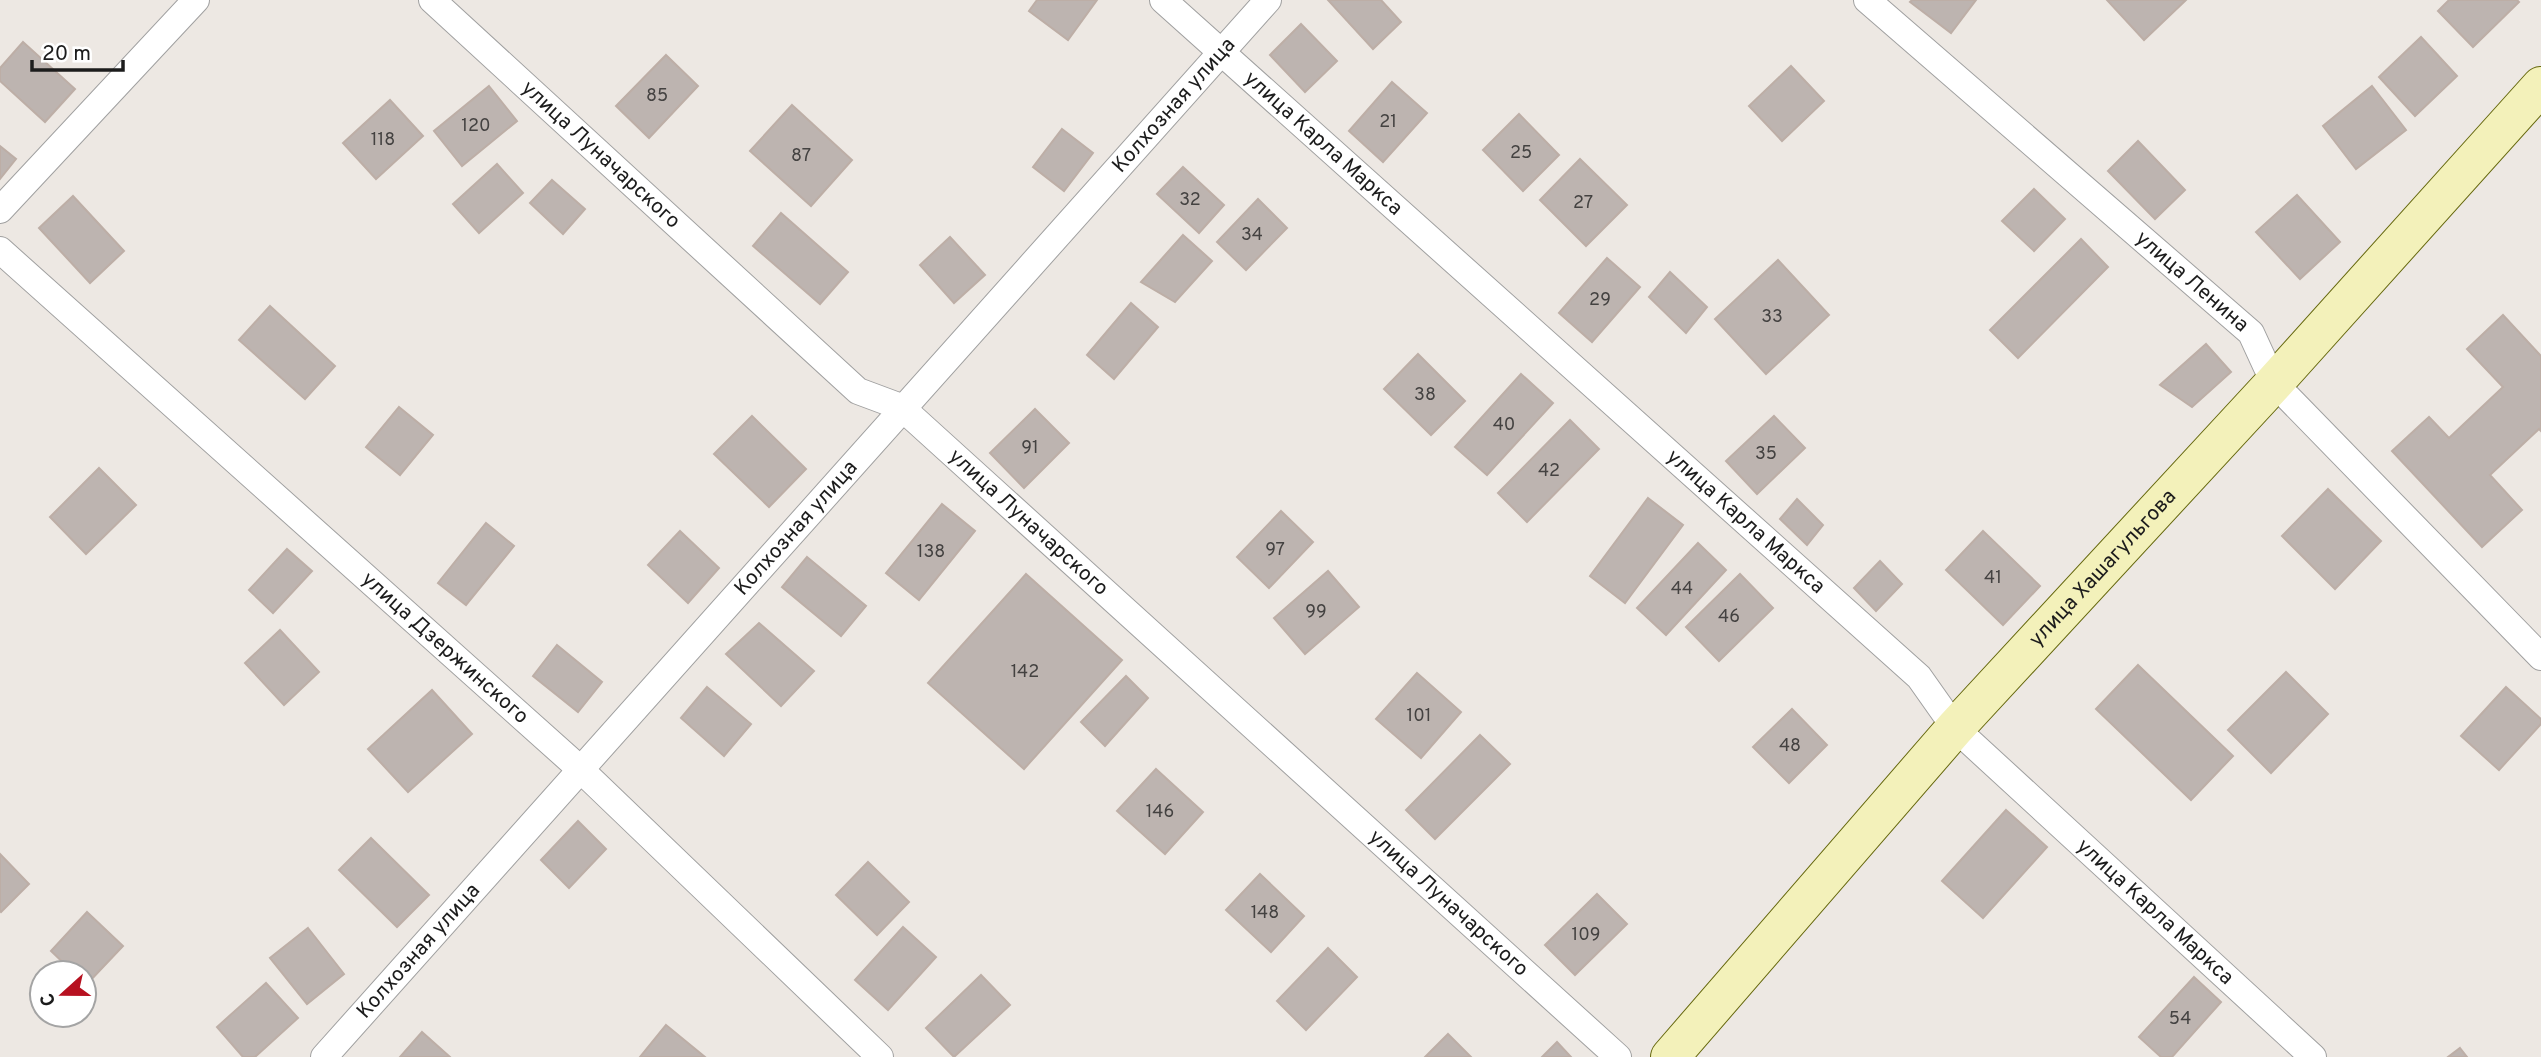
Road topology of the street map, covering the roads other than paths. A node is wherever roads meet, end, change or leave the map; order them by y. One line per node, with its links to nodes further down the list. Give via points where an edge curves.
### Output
1 (196, 0): 8 (street)
2 (432, 0): 11 (street, улица Луначарского, via 858,391)
3 (1163, 0): 6 (street, улица Карла Маркса)
4 (1268, 0): 6 (street, Колхозная улица)
5 (1867, 0): 10 (street, улица Ленина, via 2251,332)
6 (1220, 52): 11 (street, Колхозная улица); 13 (street, улица Карла Маркса, via 1919,677)
7 (2541, 86): 10 (main road, улица Хашагульгова)
8 (0, 211)
9 (0, 250): 14 (street, улица Дзержинского)
10 (2274, 383): 12 (street, улица Ленина); 13 (main road, улица Хашагульгова)
11 (901, 407): 14 (street, Колхозная улица); 17 (street, улица Луначарского)
12 (2541, 657)
13 (1955, 728): 18 (main road, улица Хашагульгова); 19 (street, улица Карла Маркса)
14 (579, 768): 15 (street, Колхозная улица); 16 (street, улица Дзержинского)
15 (324, 1057)
16 (880, 1057)
17 (1618, 1057)
18 (1670, 1057)
19 (2313, 1057)

